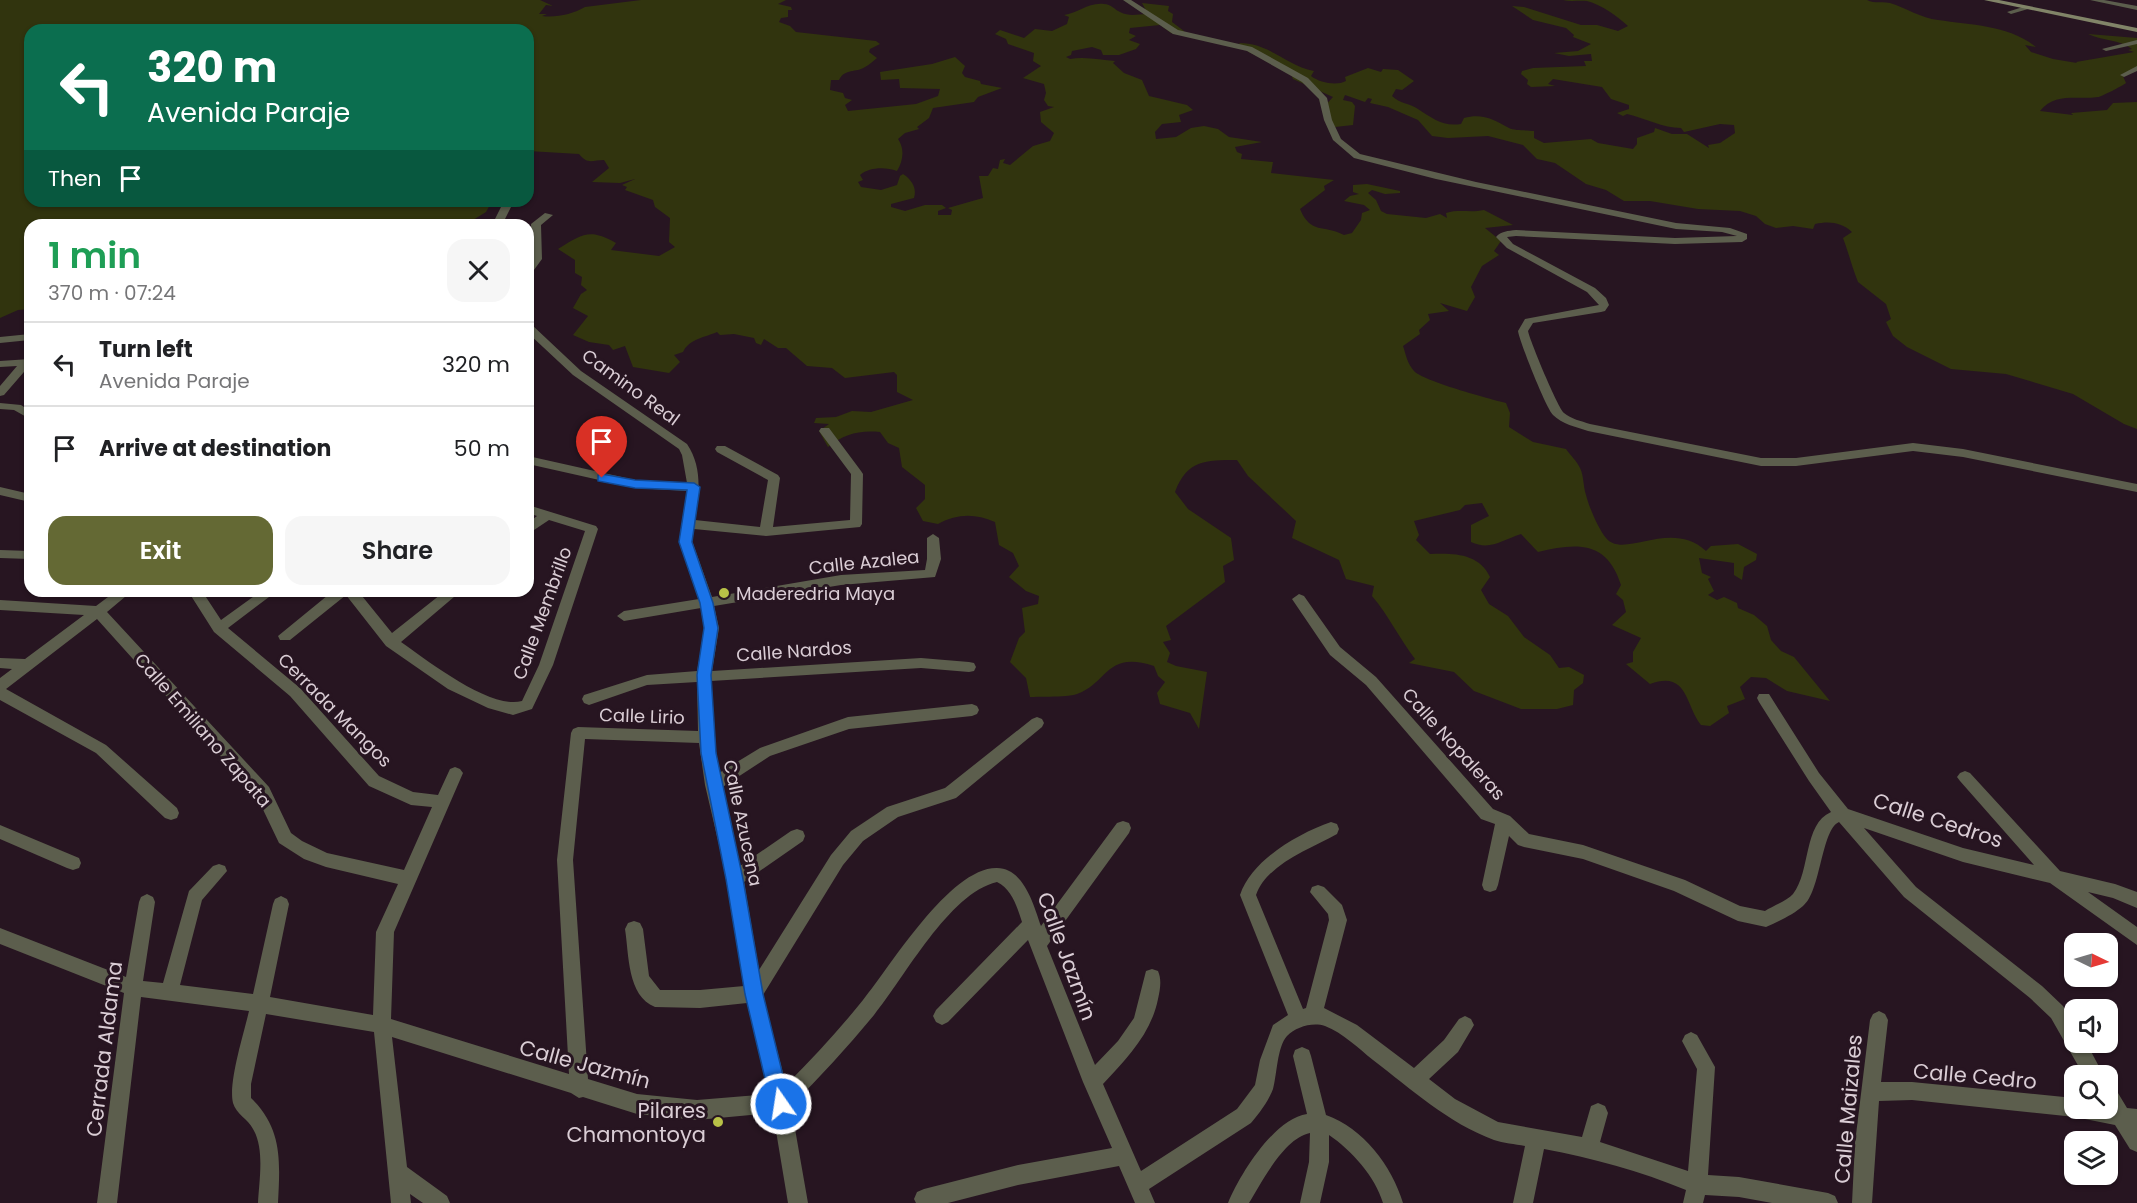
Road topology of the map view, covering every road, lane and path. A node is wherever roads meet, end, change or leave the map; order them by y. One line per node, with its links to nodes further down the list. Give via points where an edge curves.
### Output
1 (1126, 0): 29 (street, via 1176,32 1249,49 1305,80 1323,98 1337,140 1357,156 1629,217 1735,231 1744,236 1675,241 1515,233 1501,237 1602,300 1601,309 1529,321 1523,331 1548,399 1561,417 1588,427 1761,462 1796,462 1913,447 1963,453)
2 (1988, 0): 6 (main road)
3 (2093, 0): 7 (street)
4 (2128, 0): 5 (street)
5 (2137, 2)
6 (2026, 8): 8 (street); 9 (main road)
7 (2137, 8)
8 (2011, 12)
9 (2137, 30)
10 (2137, 42): 11 (street)
11 (2106, 49)
12 (548, 215): 13 (street, via 536,224)
13 (534, 263)
14 (534, 333): 18 (street, Camino Real)
15 (24, 338): 16 (street)
16 (0, 340)
17 (534, 345): 18 (street)
18 (546, 346): 28 (street, Camino Real, via 577,373 683,447)
19 (24, 363): 20 (street)
20 (0, 364)
21 (24, 367): 22 (street)
22 (0, 393)
23 (0, 406): 24 (street, via 17,407)
24 (24, 412)
25 (825, 431): 36 (street, via 857,474 856,524)
26 (721, 449): 36 (street, via 774,478)
27 (534, 461): 28 (street, via 635,484)
28 (694, 487): 34 (street, Calle Azucena)
29 (2137, 488)
30 (0, 491): 31 (street)
31 (24, 497)
32 (534, 511): 33 (street)
33 (547, 515): 35 (street); 53 (street, Calle Membrillo, via 592,529 546,665 527,705 513,709 493,704 453,685)
34 (688, 524): 36 (street); 47 (street, Calle Azucena, via 686,542)
35 (534, 525)
36 (766, 532)
37 (933, 538): 47 (street, Calle Azalea, via 930,573 841,580)
38 (0, 554): 39 (street)
39 (24, 555)
40 (117, 597): 49 (street)
41 (199, 597): 51 (street, Cerrada Mangos)
42 (262, 597): 51 (street)
43 (344, 597): 52 (street)
44 (355, 597): 53 (street, Calle Membrillo)
45 (447, 597): 53 (street)
46 (1299, 599): 71 (street, Calle Nopaleras, via 1335,651 1371,681 1487,814)
47 (707, 603): 50 (street, Calle Azalea); 57 (street, Calle Azucena, via 711,628)
48 (0, 605): 49 (street)
49 (98, 611): 55 (street); 78 (street, Calle Emiliano Zapata, via 263,792 284,837 315,855 366,871)
50 (624, 616)
51 (219, 628): 68 (street, Cerrada Mangos, via 295,692 374,781 411,798)
52 (285, 636)
53 (391, 642)
54 (0, 663): 55 (street)
55 (28, 665): 58 (street)
56 (969, 667): 57 (street, Calle Nardos, via 921,663)
57 (704, 675): 61 (street, Calle Nardos, via 646,680); 64 (street, Calle Azucena)
58 (0, 686)
59 (0, 693): 69 (street, via 101,749)
60 (1764, 698): 70 (street)
61 (589, 699)
62 (972, 710): 67 (street, via 848,723 765,752)
63 (1037, 723): 94 (street, via 951,793 893,812 857,836 837,860)
64 (706, 737): 67 (street, Calle Azucena); 106 (street, Calle Lirio, via 578,733 565,860)
65 (455, 773): 68 (street)
66 (1965, 777): 80 (street)
67 (713, 785): 79 (street, Calle Azucena)
68 (441, 802): 78 (street)
69 (171, 813)
70 (1842, 814): 71 (street, Calle Nopaleras, via 1828,820 1820,833 1816,857 1799,900 1766,920 1738,913 1679,885 1583,852 1524,840); 80 (street, Calle Cedros, via 1964,855); 99 (street, via 1911,892 2004,965 2057,1012)
71 (1504, 821): 81 (street)
72 (1123, 828): 90 (street)
73 (1330, 830): 97 (street, via 1271,863 1249,887 1248,896)
74 (0, 832): 76 (street)
75 (797, 836): 79 (street)
76 (73, 863)
77 (219, 871): 93 (street, via 195,896)
78 (407, 878): 100 (street, via 385,932)
79 (735, 879): 94 (street, Calle Azucena)
80 (2058, 880): 83 (street, Calle Cedros, via 2115,891); 89 (street)
81 (1490, 885)
82 (1318, 892): 97 (street, via 1336,910 1338,920)
83 (2137, 900)
84 (147, 902): 92 (street, Cerrada Aldama)
85 (281, 904): 95 (street)
86 (1031, 925): 90 (street, Calle Jazmín); 96 (street); 108 (street, Calle Jazmín, via 1019,891 1009,880 998,874 982,878 938,916 871,1005)
87 (634, 929): 94 (street, via 641,979 655,998)
88 (0, 936): 92 (street, Calle Jazmín)
89 (2137, 937)
90 (1037, 945): 105 (street, Calle Jazmín)
91 (1152, 977): 105 (street, via 1147,1015 1139,1032)
92 (133, 988): 93 (street, Calle Jazmín); 122 (street, Cerrada Aldama)
93 (169, 993): 95 (street, Calle Jazmín)
94 (754, 994): 108 (street, Calle Azucena)
95 (261, 1004): 100 (street, Calle Jazmín); 123 (street, via 245,1064 242,1102 261,1123 270,1168)
96 (942, 1016)
97 (1305, 1017): 104 (street, via 1328,1018 1351,1031); 119 (street, via 1279,1031 1264,1087 1244,1116)
98 (1879, 1020): 107 (street, Calle Maizales)
99 (2064, 1024)
100 (382, 1025): 106 (street, Calle Jazmín); 118 (street)
101 (1465, 1025): 104 (street, via 1451,1046)
102 (1691, 1041): 120 (street, via 1706,1067)
103 (1302, 1056): 113 (street)
104 (1413, 1081): 114 (street, via 1496,1131)
105 (1092, 1082): 117 (street, Calle Jazmín)
106 (579, 1089): 108 (street, Calle Jazmín, via 637,1104 697,1110)
107 (1872, 1092): 110 (street, Calle Cedro, via 1912,1091); 132 (street, Calle Maizales, via 1864,1143)
108 (781, 1104): 126 (street, Calle Azucena)
109 (2118, 1105): 112 (street)
110 (2064, 1107)
111 (1598, 1113): 116 (street)
112 (2129, 1117): 115 (street)
113 (1319, 1119): 127 (street, via 1297,1124 1289,1132); 128 (street, via 1320,1170); 129 (street, via 1344,1131 1372,1163)
114 (1536, 1139): 116 (street); 130 (street)
115 (2137, 1142)
116 (1589, 1148): 120 (street, via 1664,1171)
117 (1124, 1155): 119 (street, Calle Jazmín); 121 (street, via 1018,1175)
118 (398, 1173): 124 (street); 125 (street)
119 (1141, 1194)
120 (1695, 1194): 131 (street, via 1739,1187)
121 (924, 1199)
122 (107, 1203)
123 (268, 1203)
124 (401, 1203)
125 (440, 1203)
126 (798, 1203)
127 (1238, 1203)
128 (1310, 1203)
129 (1393, 1203)
130 (1523, 1203)
131 (1828, 1203)
132 (1862, 1203)

